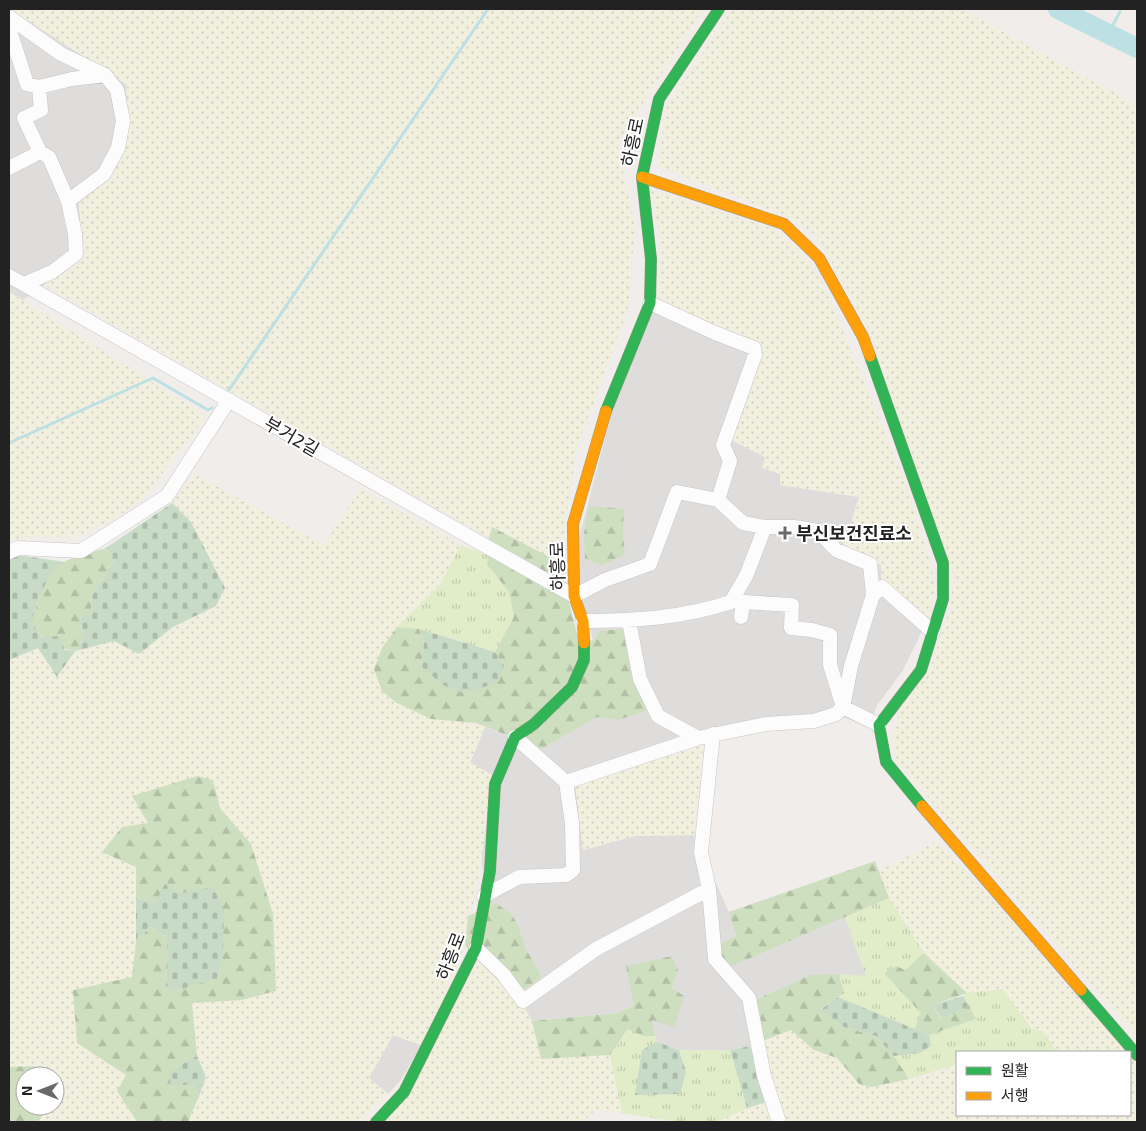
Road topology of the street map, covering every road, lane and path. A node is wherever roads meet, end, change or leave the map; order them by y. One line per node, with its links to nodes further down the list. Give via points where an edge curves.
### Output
1 (719, 9): 7 (street, 하흥로, via 659,99)
2 (10, 22): 3 (street, via 61,54); 4 (street, via 27,84)
3 (105, 75): 4 (street); 8 (street, via 117,90 122,116 118,148 104,174)
4 (39, 87): 5 (street, via 41,110 24,118)
5 (40, 152): 6 (street); 8 (street, via 49,157)
6 (9, 168)
7 (642, 177): 11 (street, 하흥로, via 651,259); 21 (street, via 784,224 818,258 863,337 943,563 942,599)
8 (68, 202): 10 (street, via 76,254 52,272)
9 (9, 276): 10 (street, 부거2길)
10 (24, 284): 12 (street, 부거2길)
11 (650, 303): 13 (street, via 715,334 754,348 755,355 723,445 730,461); 16 (street, 하흥로, via 600,427 573,524)
12 (229, 400): 15 (street, via 167,496 80,551 18,548); 16 (street, 부거2길)
13 (718, 500): 14 (street, via 743,523); 16 (street, via 677,492 650,564 605,580)
14 (765, 527): 17 (street, via 794,526 818,531 836,550 870,564); 20 (street, via 746,576 731,602 672,616)
15 (9, 552)
16 (574, 596): 19 (street, 하흥로)
17 (872, 596): 21 (street, via 882,587); 22 (street)
18 (741, 617): 22 (street, via 743,602 792,605 791,628 830,635 830,665)
19 (583, 621): 20 (street); 25 (street, 하흥로, via 584,660 572,687 534,724)
20 (629, 621): 26 (street, via 640,679 658,716)
21 (933, 632): 23 (street, via 921,670)
22 (843, 707): 23 (street); 24 (street, via 836,714 814,721 766,724)
23 (879, 725): 31 (street, via 886,762)
24 (713, 734): 26 (street); 28 (street, via 701,852)
25 (514, 737): 27 (street); 29 (street, 하흥로, via 495,784 490,871)
26 (698, 738): 27 (street)
27 (566, 782): 29 (street, via 572,823 573,870 566,875 519,877)
28 (709, 889): 30 (street, via 596,949 523,1000 503,974); 33 (street, via 715,959 749,998 764,1076)
29 (484, 896): 30 (street, 하흥로)
30 (476, 948): 32 (street, 하흥로, via 404,1092)
31 (1137, 1054)
32 (376, 1122)
33 (778, 1122)

